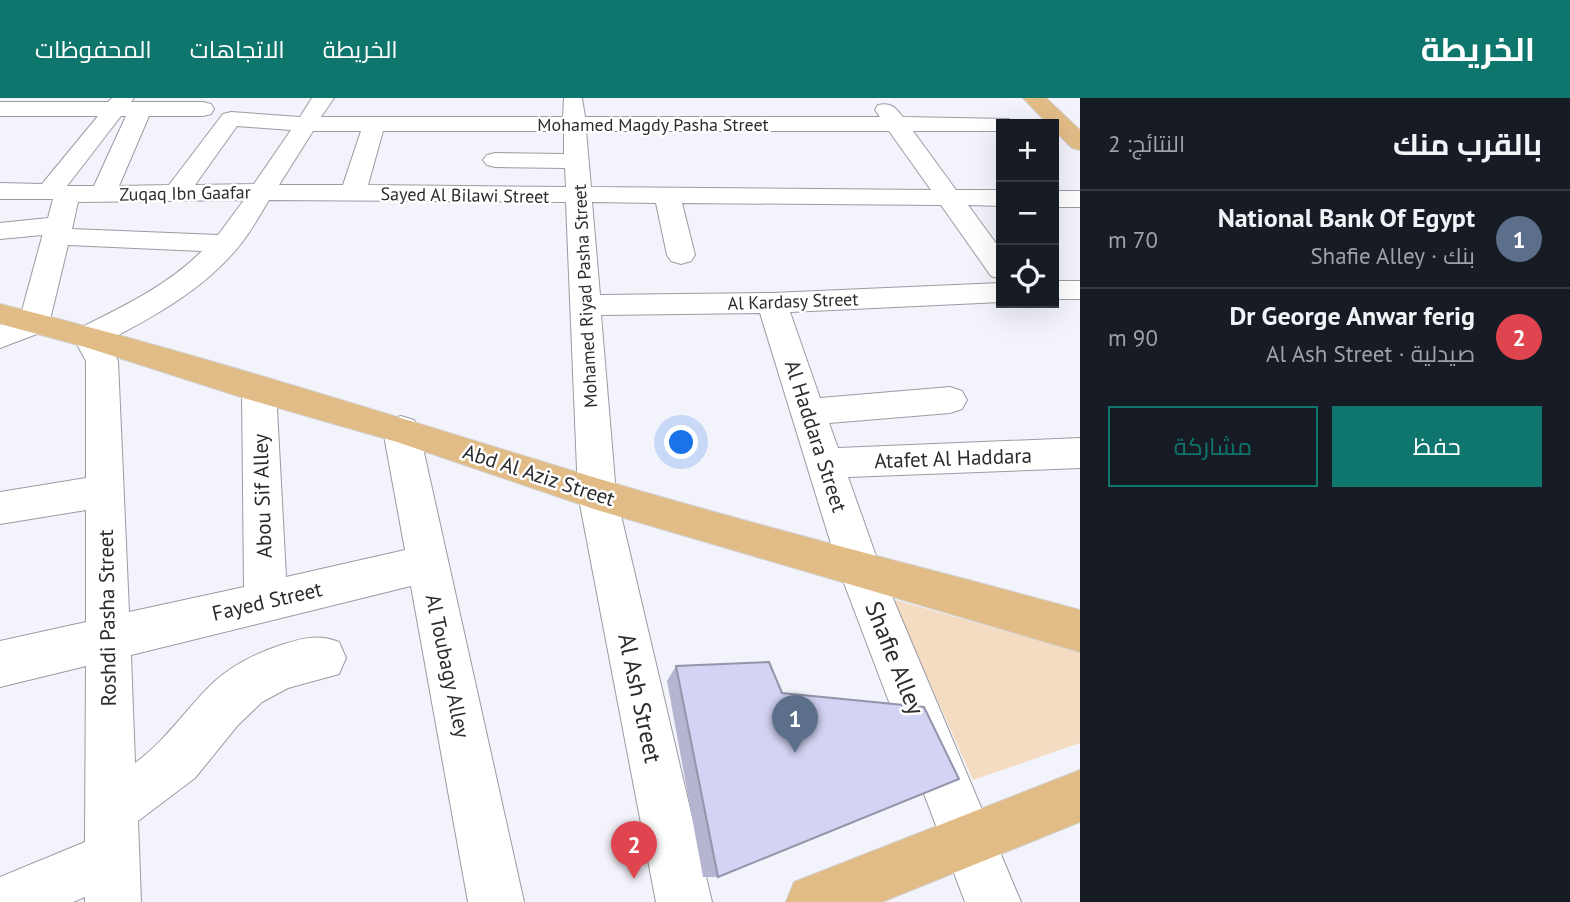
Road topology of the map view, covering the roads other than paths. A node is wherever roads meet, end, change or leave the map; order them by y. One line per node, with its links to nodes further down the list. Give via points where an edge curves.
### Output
1 (6, 98): 8 (street)
2 (323, 98): 15 (street)
3 (398, 98): 16 (street)
4 (449, 98): 17 (street)
5 (501, 98): 18 (street)
6 (877, 98): 19 (street)
7 (1034, 98): 14 (main road)
8 (0, 102)
9 (125, 106): 11 (street); 12 (street); 28 (street); 30 (street, Zuqaq Ibn Gaafar, via 106,186)
10 (0, 109): 12 (street)
11 (203, 109)
12 (54, 110): 22 (street)
13 (573, 111): 18 (street, Mohamed Magdy Pasha Street); 19 (street, Mohamed Magdy Pasha Street); 25 (street, Mohamed Riyad Pasha Street)
14 (1053, 119)
15 (306, 124): 16 (street, Mohamed Magdy Pasha Street); 27 (street); 29 (street, Mohamed Magdy Pasha Street, via 231,119)
16 (382, 124): 17 (street, Mohamed Magdy Pasha Street); 31 (street)
17 (442, 124): 18 (street, Mohamed Magdy Pasha Street)
18 (499, 124)
19 (895, 124): 20 (street, Mohamed Magdy Pasha Street); 34 (street)
20 (996, 124)
21 (1059, 126): 23 (main road)
22 (35, 131)
23 (1080, 143)
24 (495, 160): 25 (street)
25 (577, 161): 32 (street, Mohamed Riyad Pasha Street)
26 (0, 191): 28 (street, Zuqaq Ibn Gaafar)
27 (261, 192): 29 (street, Zuqaq Ibn Gaafar); 31 (street, Sayed Al Bilawi Street); 40 (street)
28 (59, 193): 30 (street, Zuqaq Ibn Gaafar); 38 (street)
29 (176, 193): 30 (street, Zuqaq Ibn Gaafar)
30 (110, 194)
31 (353, 194): 32 (street, Sayed Al Bilawi Street)
32 (579, 197): 33 (street, Sayed Al Bilawi Street); 47 (street, Mohamed Riyad Pasha Street)
33 (668, 197): 34 (street, Sayed Al Bilawi Street); 41 (street)
34 (949, 198): 35 (street, Sayed Al Bilawi Street); 42 (street)
35 (996, 198)
36 (1059, 199): 37 (street)
37 (1080, 200)
38 (56, 230): 39 (street); 40 (street); 48 (street)
39 (0, 231)
40 (225, 244): 50 (street, via 199,271 151,305)
41 (681, 254)
42 (996, 263)
43 (1059, 290): 44 (street)
44 (1080, 290)
45 (996, 292): 46 (street, Al Kardasy Street)
46 (772, 303): 47 (street, Al Kardasy Street); 53 (street, Al Haddara Street)
47 (585, 305): 58 (street, Mohamed Riyad Pasha Street)
48 (17, 319): 49 (street); 50 (main road, Abd Al Aziz Street)
49 (0, 337)
50 (89, 337): 51 (main road, Abd Al Aziz Street); 57 (street, Roshdi Pasha Street, via 102,361)
51 (259, 390): 54 (main road, Abd Al Aziz Street); 62 (street, Abou Sif Alley)
52 (950, 400): 53 (street)
53 (808, 412): 56 (street, Al Haddara Street)
54 (401, 430): 58 (main road, Abd Al Aziz Street); 60 (street, Al Toubagy Alley)
55 (1080, 453): 56 (street, Atafet Al Haddara)
56 (825, 463): 61 (street, Al Haddara Street)
57 (105, 491): 59 (street); 64 (street, Roshdi Pasha Street)
58 (597, 494): 61 (main road, Abd Al Aziz Street); 72 (street, Al Ash Street)
59 (0, 508)
60 (427, 564): 62 (street, Fayed Street); 71 (street, Al Toubagy Alley)
61 (860, 570): 63 (main road, Abd Al Aziz Street); 68 (street, Shafie Alley)
62 (266, 601): 64 (street, Fayed Street)
63 (1080, 631)
64 (107, 639): 66 (street, Fayed Street); 69 (street, Roshdi Pasha Street)
65 (323, 658): 69 (street, via 274,669 237,691 187,751 153,783)
66 (0, 664)
67 (1080, 796): 68 (main road)
68 (967, 840): 73 (main road); 74 (street, Shafie Alley)
69 (113, 856): 70 (street)
70 (6, 902)
71 (496, 902)
72 (684, 902)
73 (814, 902)
74 (993, 902)

